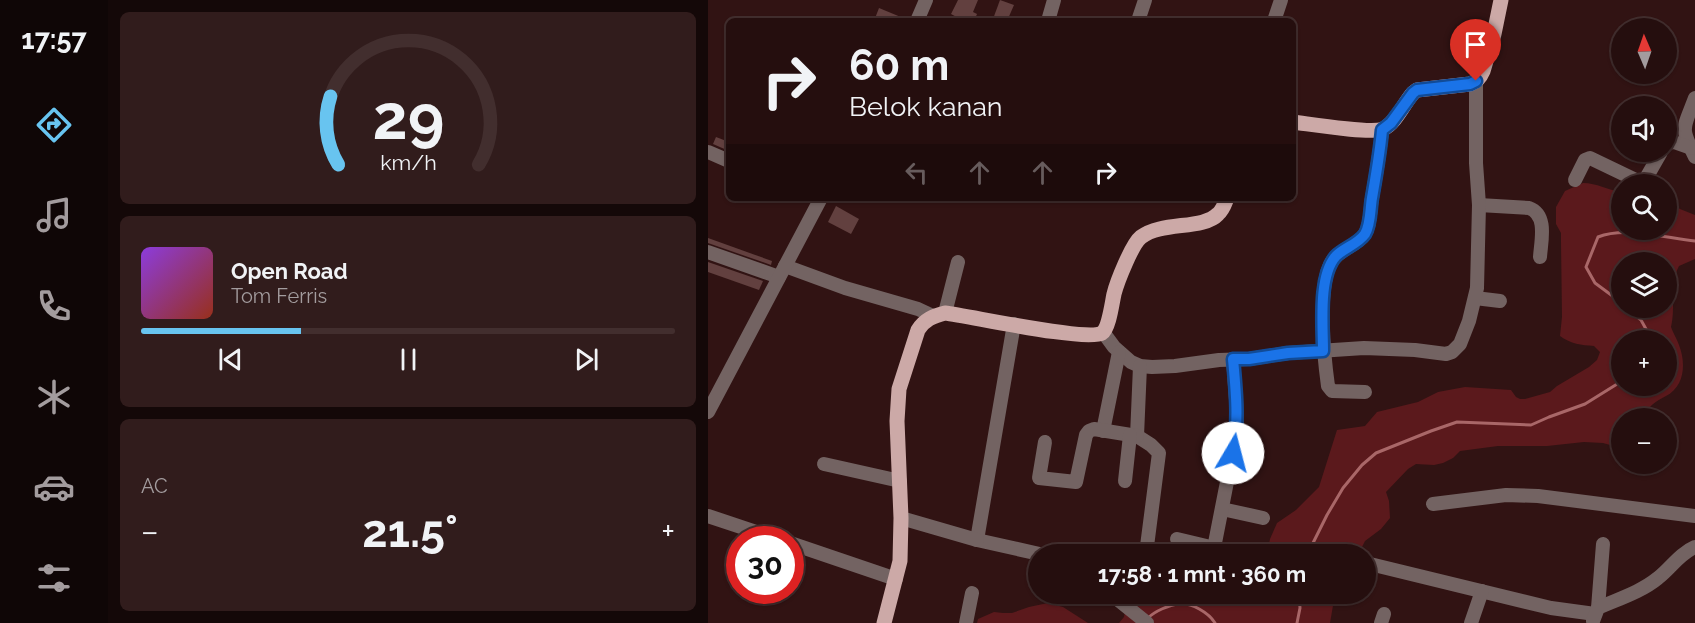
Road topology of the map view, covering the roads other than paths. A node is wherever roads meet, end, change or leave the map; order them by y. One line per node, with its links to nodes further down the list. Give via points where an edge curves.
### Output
1 (926, 0): 6 (street)
2 (1054, 0): 7 (street)
3 (1144, 0): 8 (street)
4 (1281, 0): 9 (street)
5 (1501, 0): 10 (main road, via 1483,71)
6 (923, 18)
7 (1049, 18)
8 (1139, 18)
9 (1275, 18)
10 (1476, 81): 13 (main road, via 1417,90); 22 (street)
11 (1695, 98): 16 (street, via 1684,128)
12 (1296, 122): 13 (main road)
13 (1382, 130): 32 (street, via 1365,233 1330,264 1324,286)
14 (1677, 144): 16 (street)
15 (708, 152): 17 (street)
16 (1693, 153)
17 (726, 160)
18 (1655, 162): 19 (street, via 1640,182 1590,158 1585,160)
19 (1575, 180)
20 (816, 201): 26 (street)
21 (1225, 201): 31 (main road, via 1218,215 1209,220 1154,230 1139,238 1115,290)
22 (1479, 205): 24 (street, via 1529,208 1539,213); 27 (street)
23 (708, 252): 26 (street)
24 (1540, 256)
25 (958, 262): 29 (street)
26 (782, 272): 29 (street); 37 (street)
27 (1475, 298): 28 (street); 32 (street, via 1460,344 1452,352 1364,348)
28 (1500, 301)
29 (939, 314): 30 (main road); 42 (main road, via 921,324 899,389)
30 (1014, 324): 31 (main road, via 1092,336); 52 (street)
31 (1103, 332): 33 (street)
32 (1323, 351): 34 (street); 36 (street, via 1332,391)
33 (1119, 352): 35 (street); 38 (street)
34 (1233, 359): 35 (street); 45 (street, via 1237,431)
35 (1140, 366): 39 (street)
36 (1365, 392)
37 (710, 403)
38 (1103, 431): 39 (street); 40 (street, via 1094,429 1086,435 1076,482 1039,478)
39 (1134, 436): 43 (street); 53 (street, via 1159,453)
40 (1046, 442)
41 (824, 464): 42 (street)
42 (900, 481): 48 (main road)
43 (1125, 481)
44 (1433, 504): 47 (street, via 1506,495 1538,496)
45 (1222, 509): 49 (street); 55 (street)
46 (708, 516): 50 (street)
47 (1695, 516)
48 (902, 518): 52 (street); 61 (main road)
49 (1263, 518)
50 (738, 526)
51 (1177, 539): 54 (street)
52 (977, 540): 59 (street)
53 (1147, 544)
54 (1198, 544)
55 (1215, 544)
56 (1603, 544): 65 (street)
57 (1695, 547): 65 (street, via 1648,586)
58 (804, 548): 61 (street)
59 (1028, 551)
60 (1376, 565): 62 (street)
61 (896, 579): 66 (main road)
62 (1482, 591): 65 (street); 69 (street)
63 (972, 593): 67 (street)
64 (1124, 604): 68 (street)
65 (1595, 615)
66 (884, 623)
67 (966, 623)
68 (1147, 623)
69 (1471, 623)

